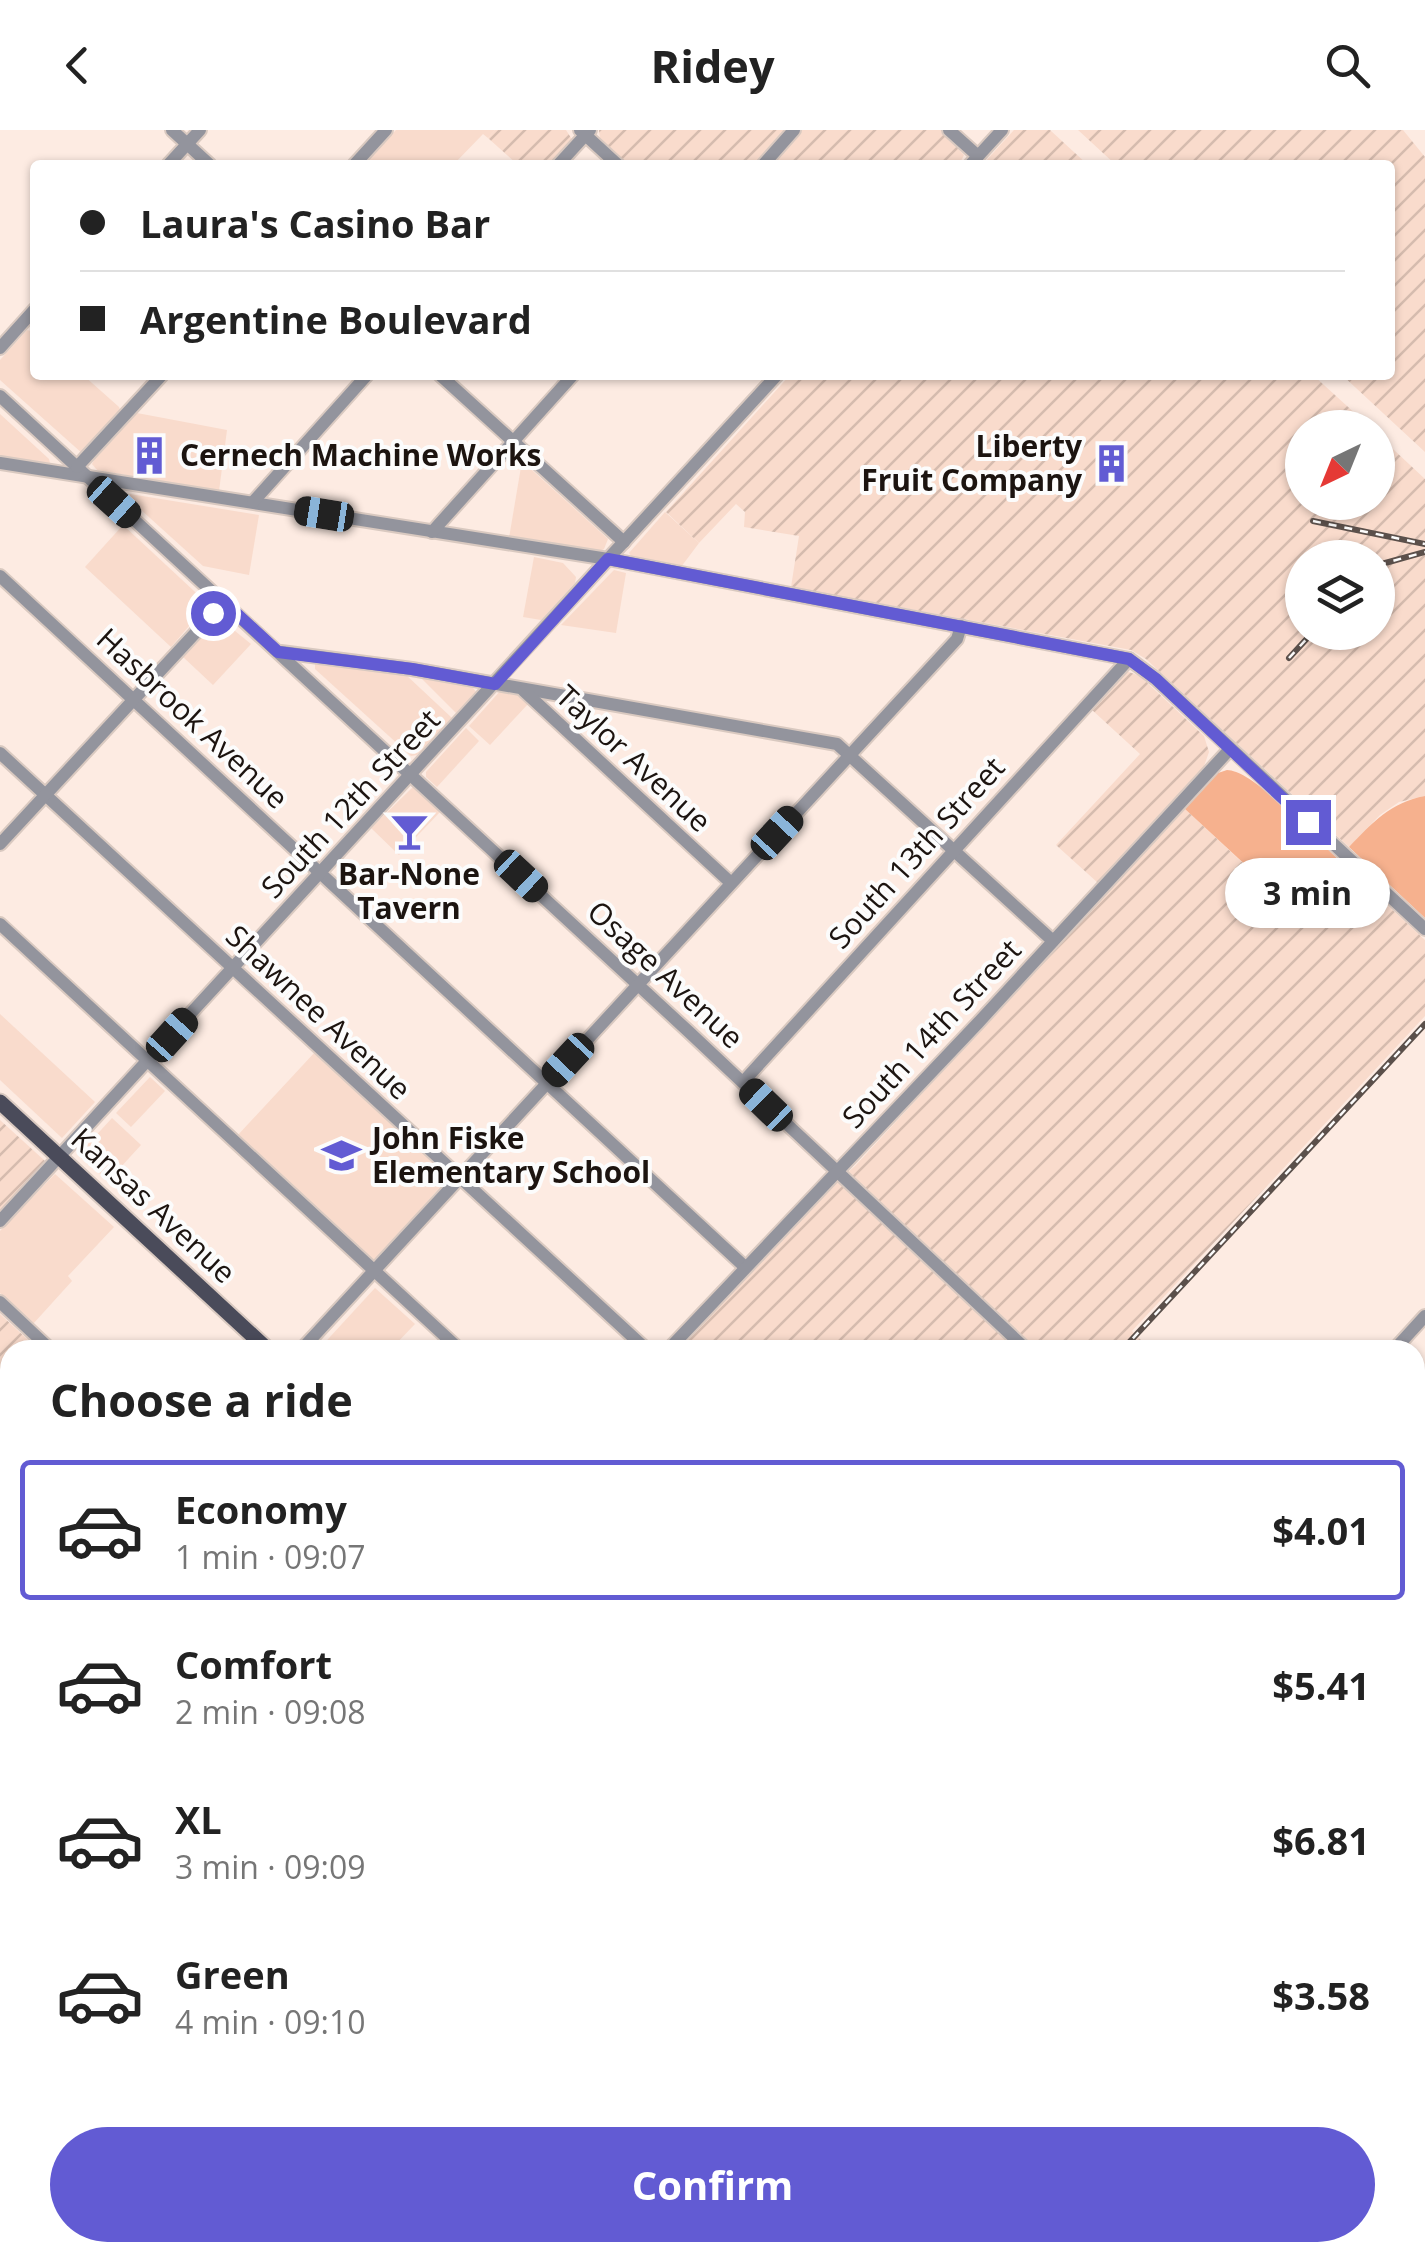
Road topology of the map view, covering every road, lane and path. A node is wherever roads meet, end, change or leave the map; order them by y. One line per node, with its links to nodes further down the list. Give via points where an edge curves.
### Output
1 (172, 130): 8 (street)
2 (200, 130): 8 (street)
3 (386, 130): 11 (street)
4 (794, 130): 14 (street)
5 (949, 130): 15 (street)
6 (1002, 130): 16 (street)
7 (585, 132): 12 (street); 13 (street)
8 (188, 144): 9 (street); 10 (street)
9 (173, 160)
10 (205, 160)
11 (359, 160)
12 (562, 160)
13 (613, 160)
14 (767, 160)
15 (973, 160)
16 (975, 160)
17 (30, 315): 18 (street)
18 (0, 348)
19 (157, 380): 27 (street)
20 (362, 380): 29 (street)
21 (445, 380): 25 (street)
22 (569, 380): 25 (street)
23 (772, 380): 31 (street, South 12th Street)
24 (0, 396): 27 (street, Osage Avenue)
25 (513, 442): 30 (street); 31 (street)
26 (0, 464): 28 (street)
27 (77, 467): 28 (street, Osage Avenue)
28 (89, 479): 29 (street); 34 (street, Osage Avenue)
29 (252, 502): 30 (street)
30 (432, 532): 32 (street)
31 (624, 542): 32 (street, South 12th Street)
32 (608, 559): 35 (street); 38 (street, South 12th Street)
33 (0, 576): 40 (street, Hasbrook Avenue)
34 (224, 602): 36 (street, Osage Avenue); 40 (street)
35 (962, 626): 37 (street); 43 (street)
36 (278, 652): 38 (street, Taylor Avenue); 44 (street, Osage Avenue)
37 (1129, 659): 41 (street); 47 (street, South 13th Street)
38 (495, 684): 39 (street, Taylor Avenue); 44 (street, South 12th Street)
39 (522, 690): 43 (street, via 837,744); 49 (street, Taylor Avenue)
40 (133, 699): 45 (street); 48 (street, Hasbrook Avenue)
41 (1230, 749): 51 (street); 52 (street, South 14th Street)
42 (0, 753): 45 (street, Shawnee Avenue)
43 (849, 754): 47 (street); 49 (street)
44 (412, 775): 48 (street, South 12th Street); 54 (street, Osage Avenue)
45 (46, 796): 46 (street); 53 (street, Shawnee Avenue)
46 (0, 844)
47 (954, 850): 52 (street); 56 (street, South 13th Street)
48 (322, 872): 53 (street, South 12th Street); 57 (street, Hasbrook Avenue)
49 (731, 883): 54 (street)
50 (0, 924): 55 (street)
51 (1425, 929)
52 (1053, 941): 60 (street, South 14th Street)
53 (233, 968): 55 (street, South 12th Street); 61 (street, Shawnee Avenue)
54 (638, 984): 56 (street, Osage Avenue); 57 (street)
55 (148, 1061): 59 (street, South 12th Street); 64 (street)
56 (743, 1082): 60 (street, Osage Avenue)
57 (547, 1083): 61 (street); 63 (street, Hasbrook Avenue)
58 (0, 1102): 59 (main road, Kansas Avenue)
59 (59, 1156): 62 (street, South 12th Street); 68 (main road, Kansas Avenue)
60 (837, 1172): 63 (street, South 14th Street); 73 (street, Osage Avenue)
61 (459, 1177): 64 (street); 71 (street, Shawnee Avenue)
62 (0, 1221)
63 (746, 1267): 72 (street, South 14th Street)
64 (374, 1271): 69 (street); 70 (street)
65 (0, 1302): 67 (street)
66 (1425, 1316): 74 (street)
67 (40, 1340)
68 (257, 1340)
69 (311, 1340)
70 (449, 1340)
71 (636, 1340)
72 (677, 1340)
73 (1017, 1340)
74 (1403, 1340)

